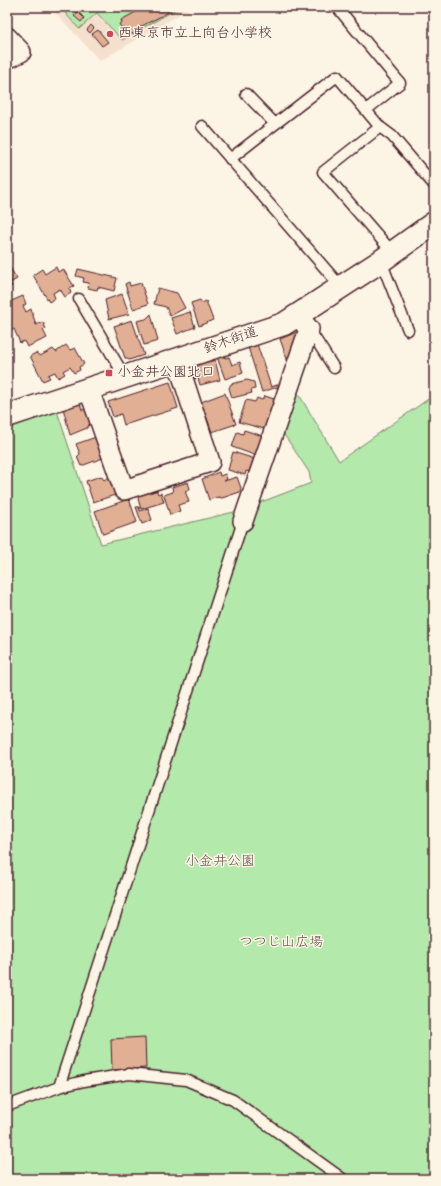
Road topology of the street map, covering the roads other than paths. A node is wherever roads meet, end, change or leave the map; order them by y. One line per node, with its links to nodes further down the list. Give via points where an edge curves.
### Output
1 (336, 7): 5 (lane, via 400,83)
2 (7, 37): 3 (street, via 21,52)
3 (7, 59)
4 (246, 94): 6 (lane)
5 (366, 110): 6 (lane, via 336,76); 8 (lane)
6 (275, 124): 9 (lane)
7 (202, 126): 9 (lane)
8 (380, 127): 10 (lane, via 392,136); 12 (lane, via 323,172)
9 (230, 159): 13 (lane)
10 (434, 185)
11 (434, 223): 12 (street, 鈴木街道)
12 (387, 257): 13 (street, 鈴木街道); 16 (lane)
13 (342, 288): 15 (street, 鈴木街道)
14 (79, 300): 19 (lane)
15 (303, 322): 17 (street, 鈴木街道, via 284,324); 18 (lane); 22 (street)
16 (408, 330)
17 (177, 360): 19 (street, 鈴木街道); 20 (street, via 210,462 124,490)
18 (334, 368)
19 (125, 377): 20 (street, 鈴木街道)
20 (90, 390): 21 (street, 鈴木街道)
21 (7, 416)
22 (243, 521): 23 (lane)
23 (59, 1087): 24 (lane); 25 (lane, via 129,1074 186,1080 233,1100)
24 (7, 1106)
25 (343, 1179)

